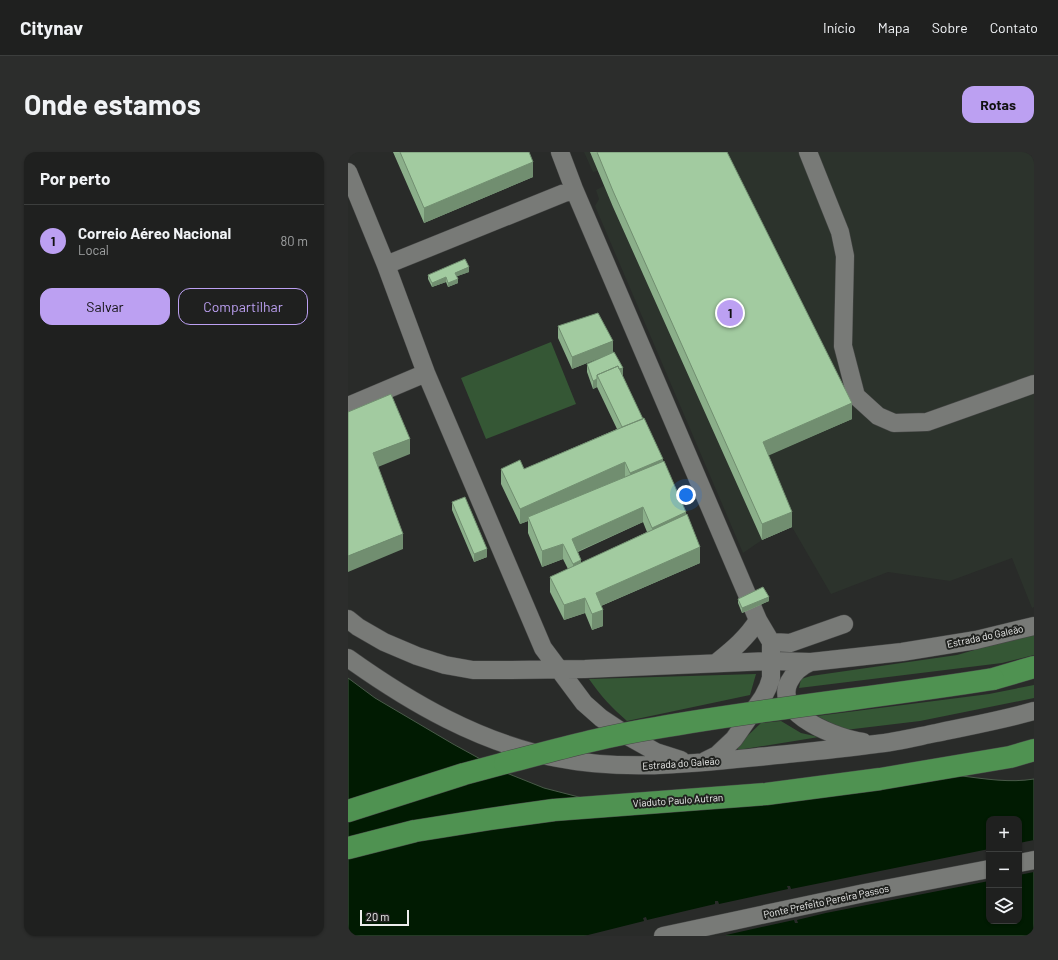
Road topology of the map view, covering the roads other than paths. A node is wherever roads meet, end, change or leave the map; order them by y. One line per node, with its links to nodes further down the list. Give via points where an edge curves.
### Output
1 (560, 152): 4 (street)
2 (808, 152): 7 (street, via 840,232 845,256 843,346 856,396 878,416 894,423 927,422)
3 (348, 172): 5 (street)
4 (574, 189): 5 (street); 10 (street)
5 (386, 265): 6 (street)
6 (426, 373): 8 (street); 20 (street, via 543,648)
7 (1034, 384)
8 (348, 406)
9 (348, 619): 20 (street, Estrada do Galeão, via 384,642 445,665 473,670)
10 (758, 620): 14 (street); 18 (street, via 739,644)
11 (844, 624): 13 (street)
12 (1034, 626): 17 (street, Estrada do Galeão, via 954,644)
13 (809, 637): 14 (street, via 790,643); 17 (street)
14 (771, 642): 16 (street)
15 (348, 658): 24 (street, Estrada do Galeão, via 383,683 430,710 475,732 520,749 592,764 643,766)
16 (771, 661): 17 (street, Estrada do Galeão); 18 (street, Estrada do Galeão); 24 (street, via 771,678 763,697 734,739 717,755)
17 (811, 662): 22 (street, via 796,671 787,685 786,694 792,708 809,722 831,733 860,742)
18 (716, 663): 20 (street, Estrada do Galeão)
19 (1034, 667): 25 (main road, bridge, via 993,679 728,716 591,741 471,772)
20 (560, 669): 24 (street, via 584,703 601,718 656,752 674,759)
21 (1034, 712): 22 (street, Estrada do Galeão)
22 (877, 744): 24 (street, Estrada do Galeão)
23 (1034, 750): 26 (main road, Viaduto Paulo Autran, via 1010,757 880,779 766,794 554,810 490,819 415,832)
24 (700, 763)
25 (348, 811)
26 (348, 848)
27 (1034, 860): 28 (street)
28 (1022, 862)
29 (986, 870): 30 (street, Ponte Prefeito Pereira Passos)
30 (663, 936)

